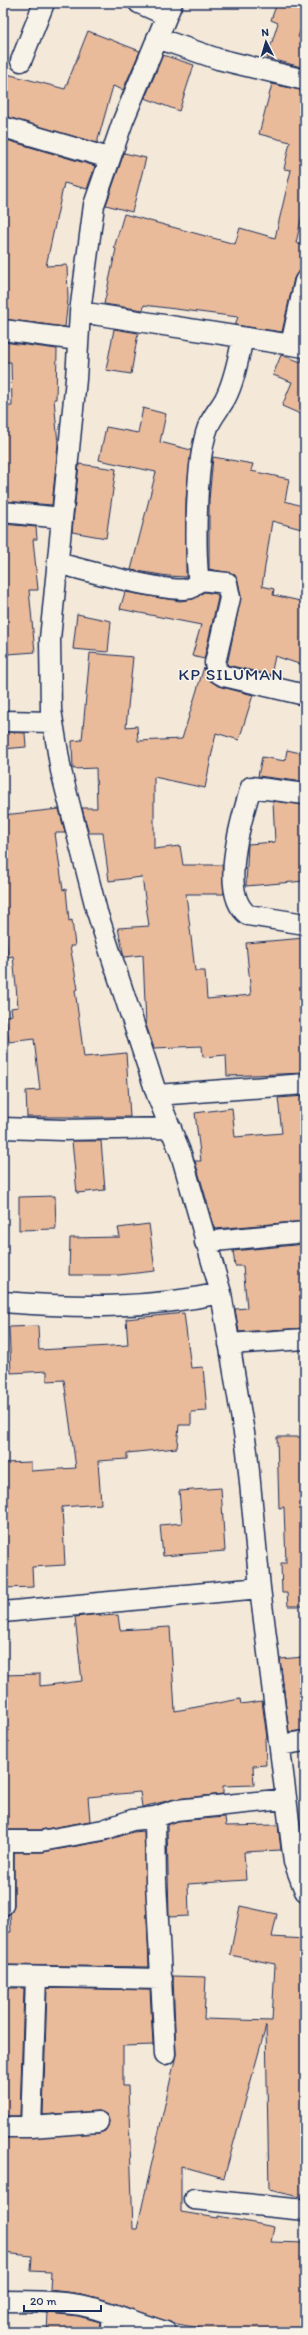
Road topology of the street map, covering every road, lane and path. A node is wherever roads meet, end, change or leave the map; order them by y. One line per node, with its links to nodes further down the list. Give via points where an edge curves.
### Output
1 (44, 3): 5 (street)
2 (139, 3): 3 (street)
3 (169, 9): 4 (street)
4 (157, 38): 6 (street, via 218,59); 8 (street)
5 (21, 61)
6 (305, 80)
7 (3, 127): 8 (street)
8 (109, 158): 10 (street, via 94,205)
9 (305, 281): 14 (street)
10 (80, 312): 12 (street); 13 (street)
11 (3, 330): 13 (street)
12 (243, 338): 14 (street); 18 (street, via 235,375 226,398 208,426 202,451 198,503)
13 (78, 340): 16 (street)
14 (298, 346)
15 (3, 512): 16 (street)
16 (62, 518): 17 (street)
17 (58, 563): 18 (street, via 102,575 178,589 191,588); 21 (street, via 50,639)
18 (200, 580): 19 (street, via 223,581 229,589 230,598 215,663 217,672 224,676)
19 (305, 696)
20 (3, 721): 21 (street)
21 (53, 722): 25 (street, via 75,832 97,912)
22 (305, 794): 23 (street, via 250,786 234,864 236,899 243,911 248,915)
23 (305, 924)
24 (305, 1084): 25 (street)
25 (158, 1095): 27 (street)
26 (3, 1128): 27 (street)
27 (171, 1128): 29 (street, via 181,1154)
28 (305, 1232): 29 (street)
29 (205, 1242): 30 (street)
30 (221, 1293): 31 (street, via 151,1305 85,1307); 33 (street)
31 (3, 1302)
32 (305, 1339): 33 (street)
33 (229, 1344): 34 (street, via 247,1451)
34 (260, 1588): 35 (street); 37 (street)
35 (3, 1612)
36 (305, 1741): 37 (street)
37 (280, 1745): 38 (street)
38 (286, 1799): 39 (street, via 176,1810); 42 (street, via 294,1862)
39 (155, 1818): 40 (street, via 132,1820 103,1830 41,1841); 46 (street)
40 (3, 1841)
41 (3, 1851): 43 (street)
42 (305, 1891)
43 (3, 1905)
44 (3, 1976): 45 (street)
45 (36, 1977): 46 (street); 50 (street)
46 (162, 1979): 47 (street)
47 (165, 2054)
48 (98, 2122): 50 (street)
49 (3, 2127): 50 (street)
50 (31, 2127)
51 (194, 2199): 52 (street)
52 (305, 2210)
53 (3, 2301): 54 (street, via 81,2306)
54 (112, 2323): 55 (street)
55 (166, 2332)

